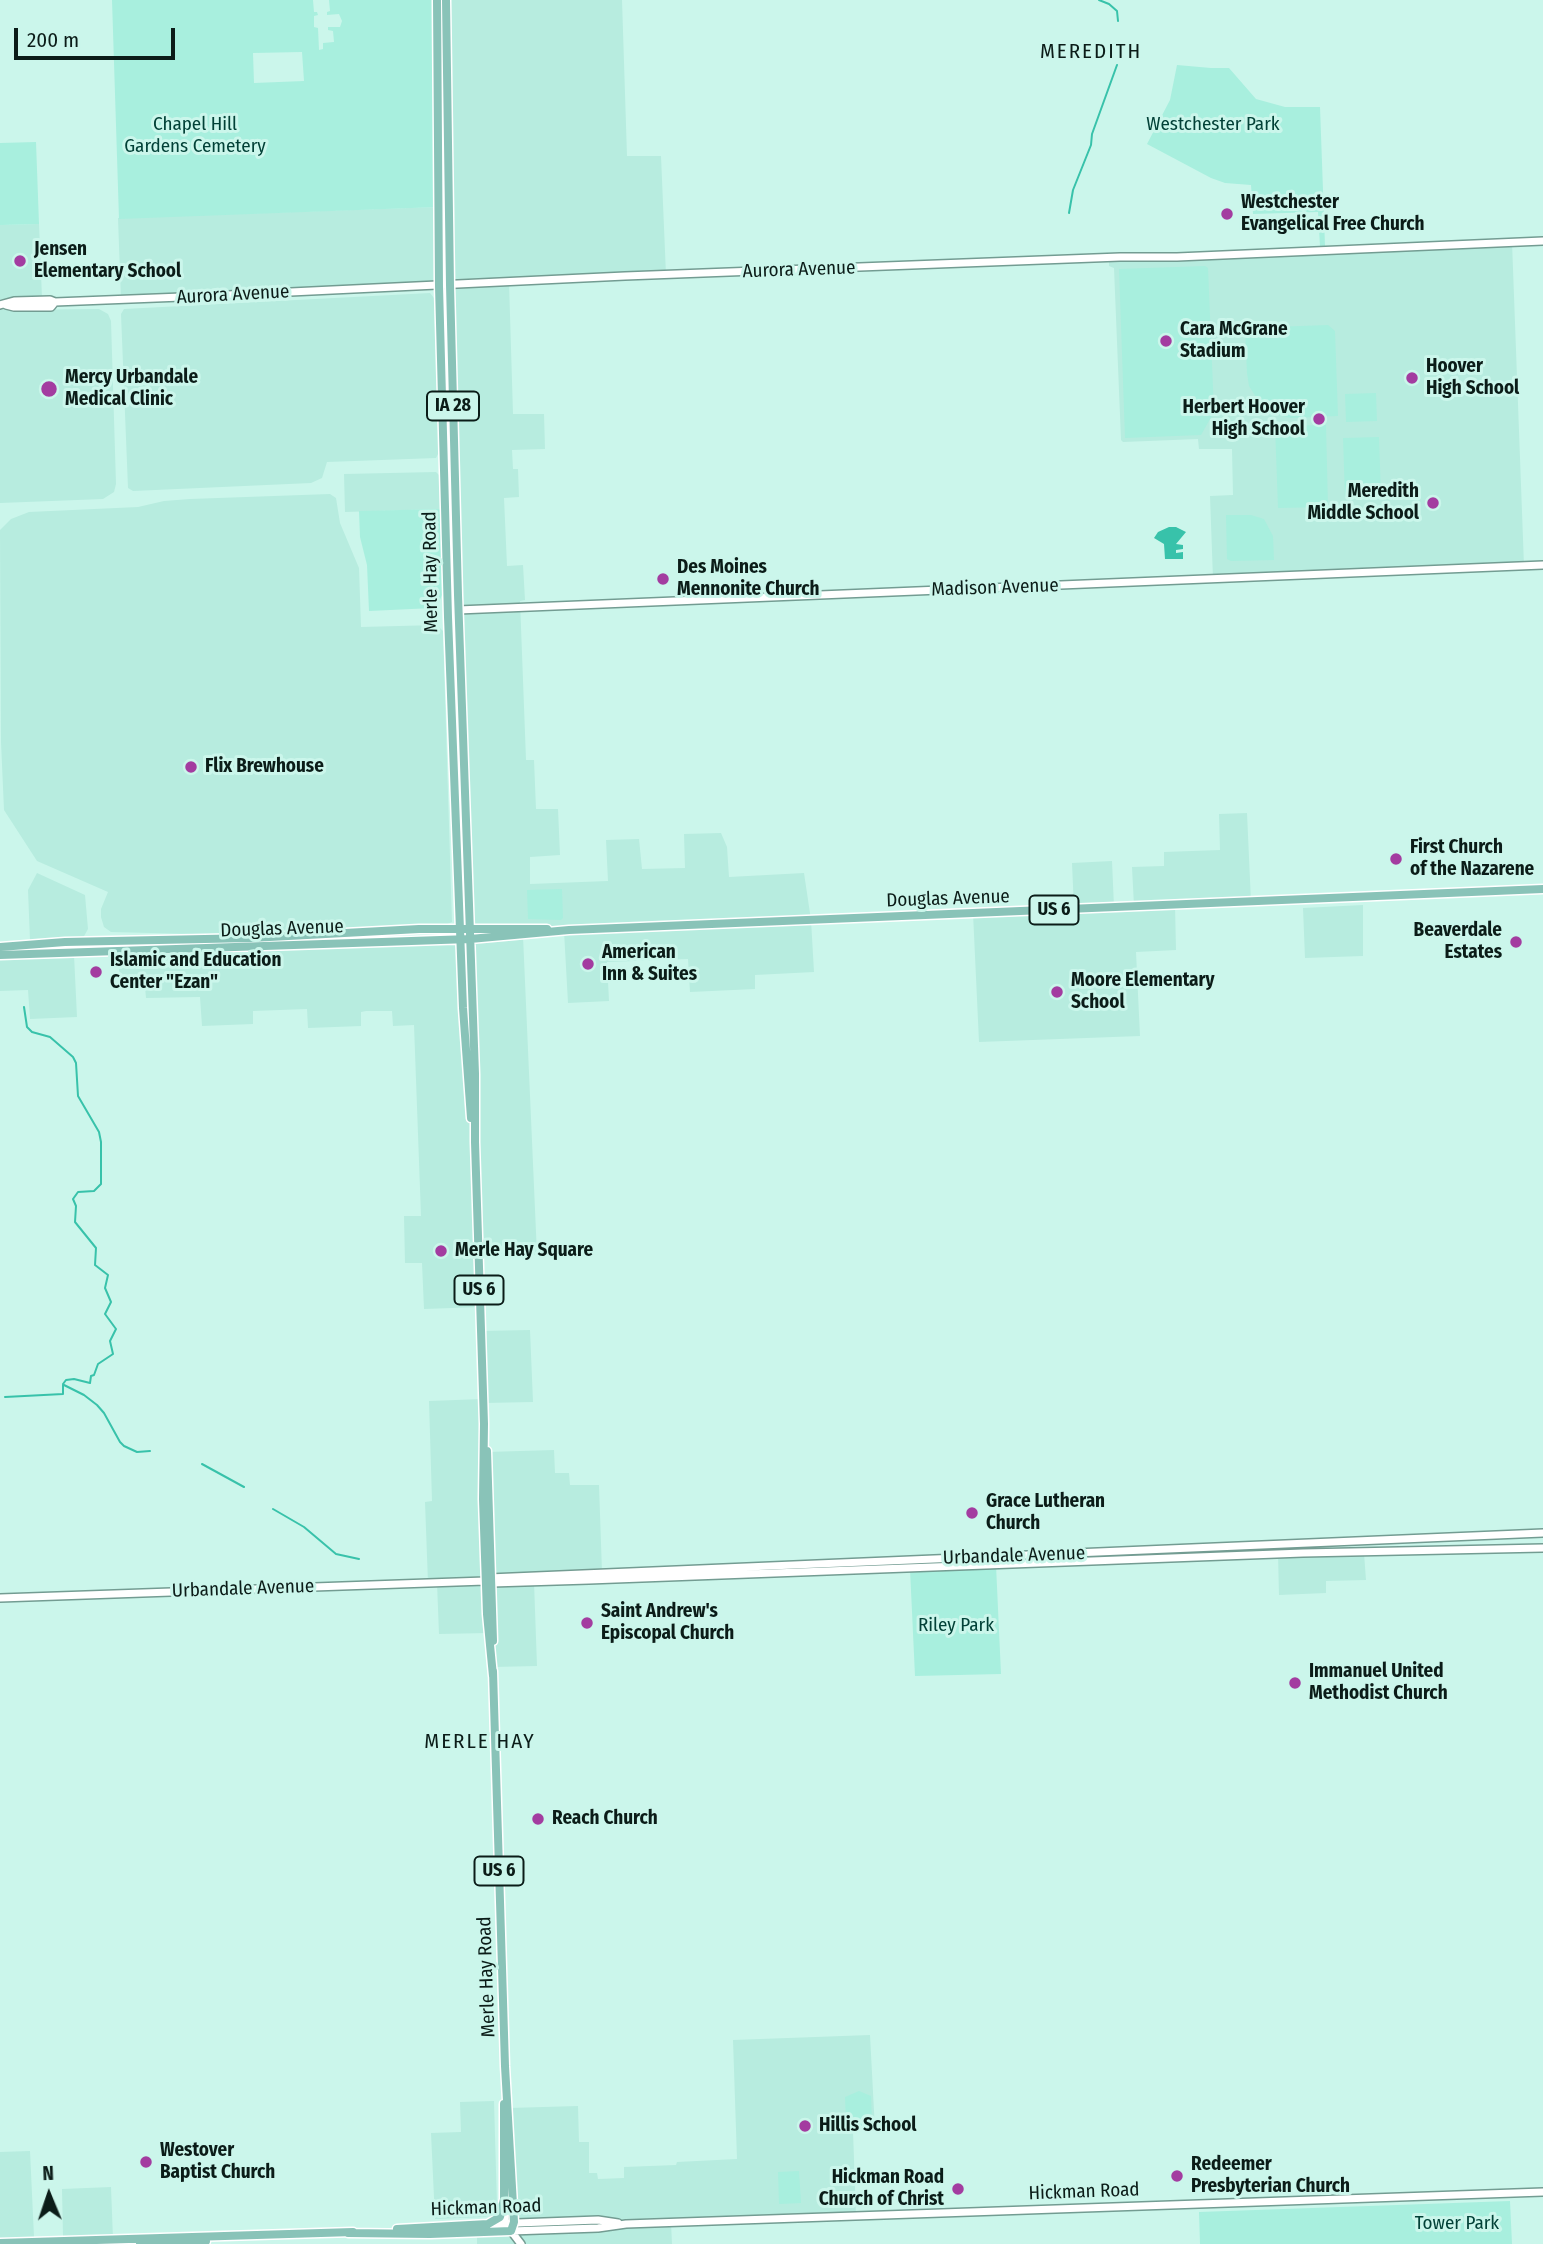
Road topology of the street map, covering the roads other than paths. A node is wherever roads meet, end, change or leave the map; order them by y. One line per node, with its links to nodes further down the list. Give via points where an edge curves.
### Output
1 (437, 0): 4 (main road, Merle Hay Road / IA 28)
2 (446, 0): 5 (main road, Merle Hay Road / IA 28)
3 (1543, 241): 5 (street, Aurora Avenue)
4 (439, 285): 5 (street, Aurora Avenue); 6 (street, Aurora Avenue, via 55,302 51,307); 9 (main road, Merle Hay Road / IA 28)
5 (450, 285): 8 (main road, Merle Hay Road / IA 28)
6 (3, 304)
7 (1543, 565): 8 (street, Madison Avenue)
8 (458, 610): 9 (street, Madison Avenue); 11 (main road, Merle Hay Road / IA 28)
9 (447, 612): 12 (main road, Merle Hay Road / IA 28)
10 (1543, 890): 13 (main road, Douglas Avenue / US 6)
11 (470, 928): 12 (main road, Douglas Avenue / US 6); 13 (main road, Douglas Avenue / US 6); 15 (main road, Merle Hay Road / IA 28)
12 (459, 929): 14 (main road, Merle Hay Road / US 6); 16 (main road, Douglas Avenue)
13 (564, 930): 15 (main road, Douglas Avenue / US 6)
14 (460, 939): 15 (main road, Douglas Avenue); 17 (main road, Douglas Avenue); 18 (main road, Merle Hay Road / US 6)
15 (470, 939): 18 (main road, Merle Hay Road / US 6)
16 (0, 947)
17 (0, 955)
18 (475, 1142): 21 (main road, Merle Hay Road / US 6, via 482,1468)
19 (1543, 1533): 21 (street, Urbandale Avenue)
20 (1543, 1548): 21 (street, Urbandale Avenue)
21 (490, 1580): 22 (street, Urbandale Avenue); 23 (main road, Merle Hay Road / US 6)
22 (0, 1598)
23 (505, 2066): 25 (main road, Merle Hay Road / US 6); 27 (main road, Merle Hay Road / US 6)
24 (1543, 2192): 27 (street, Hickman Road, via 598,2228)
25 (504, 2199): 26 (main road, via 500,2217); 27 (street, Merle Hay Road)
26 (488, 2224): 27 (street, Hickman Road); 28 (main road, Hickman Road)
27 (510, 2226): 28 (main road, Hickman Road, via 430,2234); 33 (street, Merle Hay Road); 34 (street)
28 (348, 2233): 29 (main road, Hickman Road)
29 (268, 2235): 30 (main road, Hickman Road); 32 (main road, Hickman Road)
30 (110, 2242): 31 (main road, Hickman Road)
31 (0, 2243)
32 (140, 2244)
33 (512, 2244)
34 (521, 2244)

